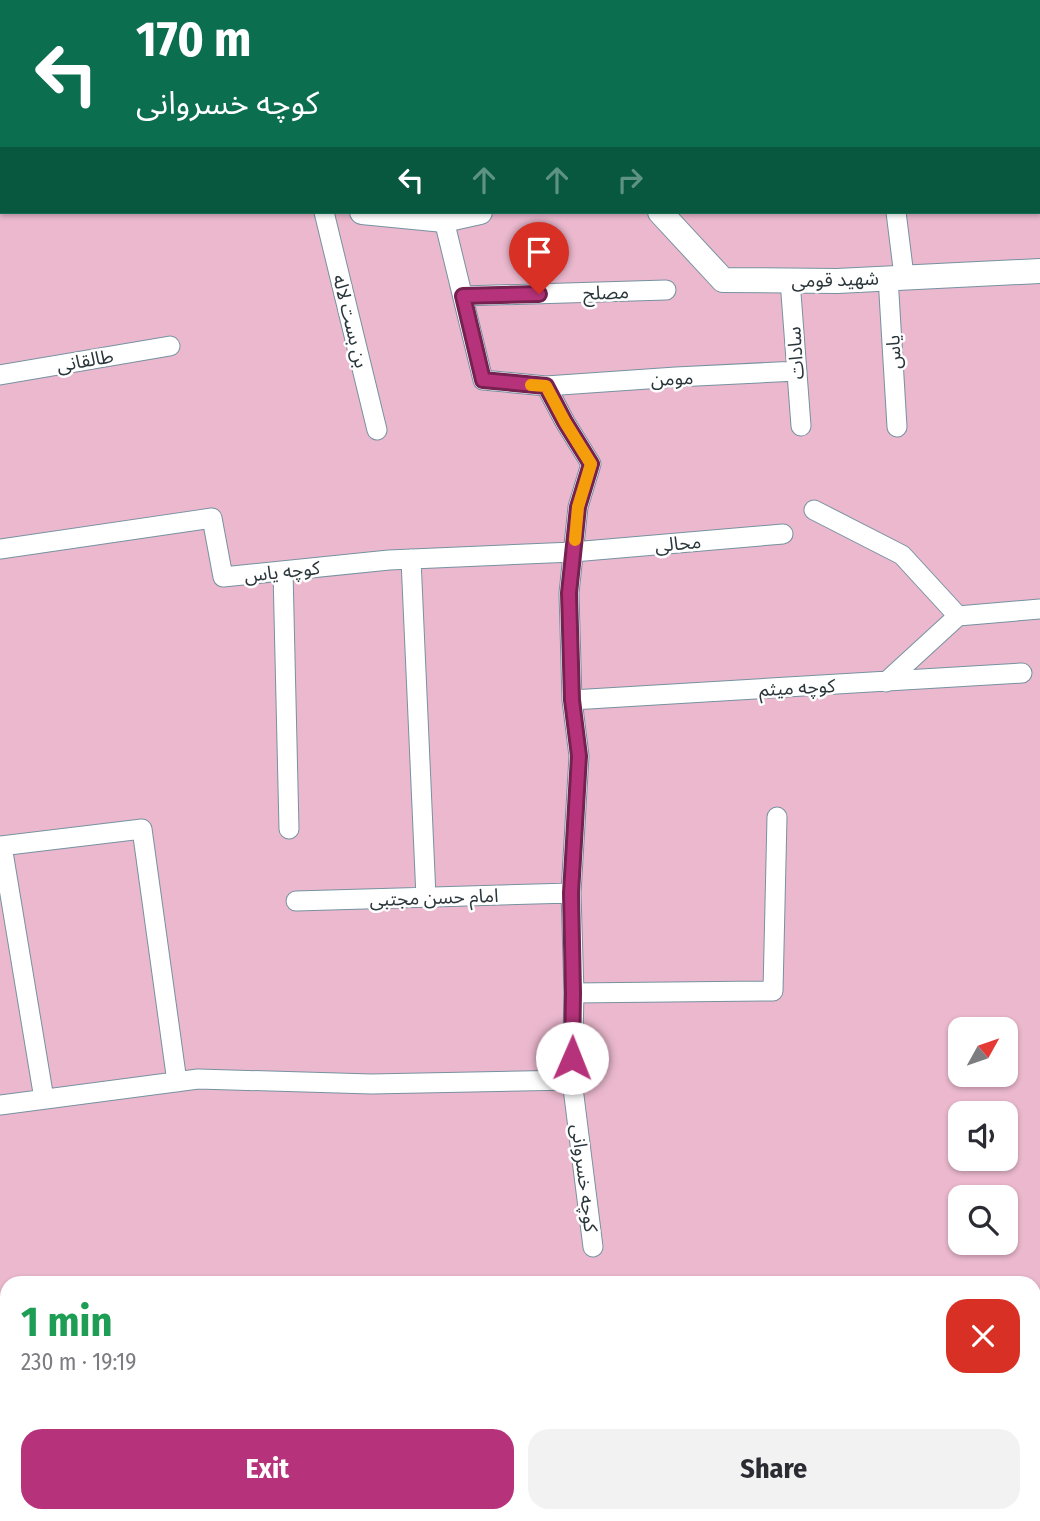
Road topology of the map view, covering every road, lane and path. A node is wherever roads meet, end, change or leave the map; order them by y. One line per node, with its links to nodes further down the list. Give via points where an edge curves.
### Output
1 (324, 214): 18 (street, بن بست لاله)
2 (382, 214): 6 (street)
3 (471, 214): 6 (street)
4 (662, 214): 9 (street, شهید قومی, via 723,280)
5 (896, 214): 8 (street, یاس)
6 (444, 220): 11 (street)
7 (1040, 271): 8 (street, شهید قومی)
8 (896, 277): 9 (street, شهید قومی); 17 (street, یاس)
9 (790, 280): 13 (street, سادات)
10 (666, 290): 11 (street, مصلح)
11 (463, 296): 15 (street, via 483,380)
12 (170, 346): 14 (street, طالقانی)
13 (797, 372): 15 (street, مومن); 16 (street, سادات)
14 (0, 375)
15 (546, 386): 22 (street, کوچه خسروانی, via 591,464 578,507)
16 (801, 426)
17 (897, 427)
18 (377, 430)
19 (814, 510): 26 (street, via 902,555)
20 (783, 534): 22 (street, محالی)
21 (0, 549): 24 (street, کوچه یاس, via 212,518 223,577)
22 (573, 552): 23 (street, کوچه یاس); 29 (street, کوچه خسروانی, via 569,593)
23 (411, 559): 24 (street, کوچه یاس); 34 (street)
24 (282, 571): 31 (street)
25 (1040, 609): 26 (street)
26 (958, 615): 28 (street)
27 (1022, 673): 28 (street, کوچه میثم)
28 (887, 682): 29 (street, کوچه میثم)
29 (572, 700): 33 (street, کوچه خسروانی, via 579,756)
30 (777, 817): 36 (street, via 773,991)
31 (289, 829)
32 (1, 846): 38 (street, via 142,830); 39 (street)
33 (571, 893): 34 (street, امام حسن مجتبی); 36 (street, کوچه خسروانی)
34 (426, 897): 35 (street, امام حسن مجتبی)
35 (296, 901)
36 (573, 993): 37 (street, کوچه خسروانی)
37 (572, 1080): 38 (street); 41 (street, کوچه خسروانی)
38 (177, 1082): 39 (street)
39 (44, 1100): 40 (street)
40 (0, 1105)
41 (593, 1247)

